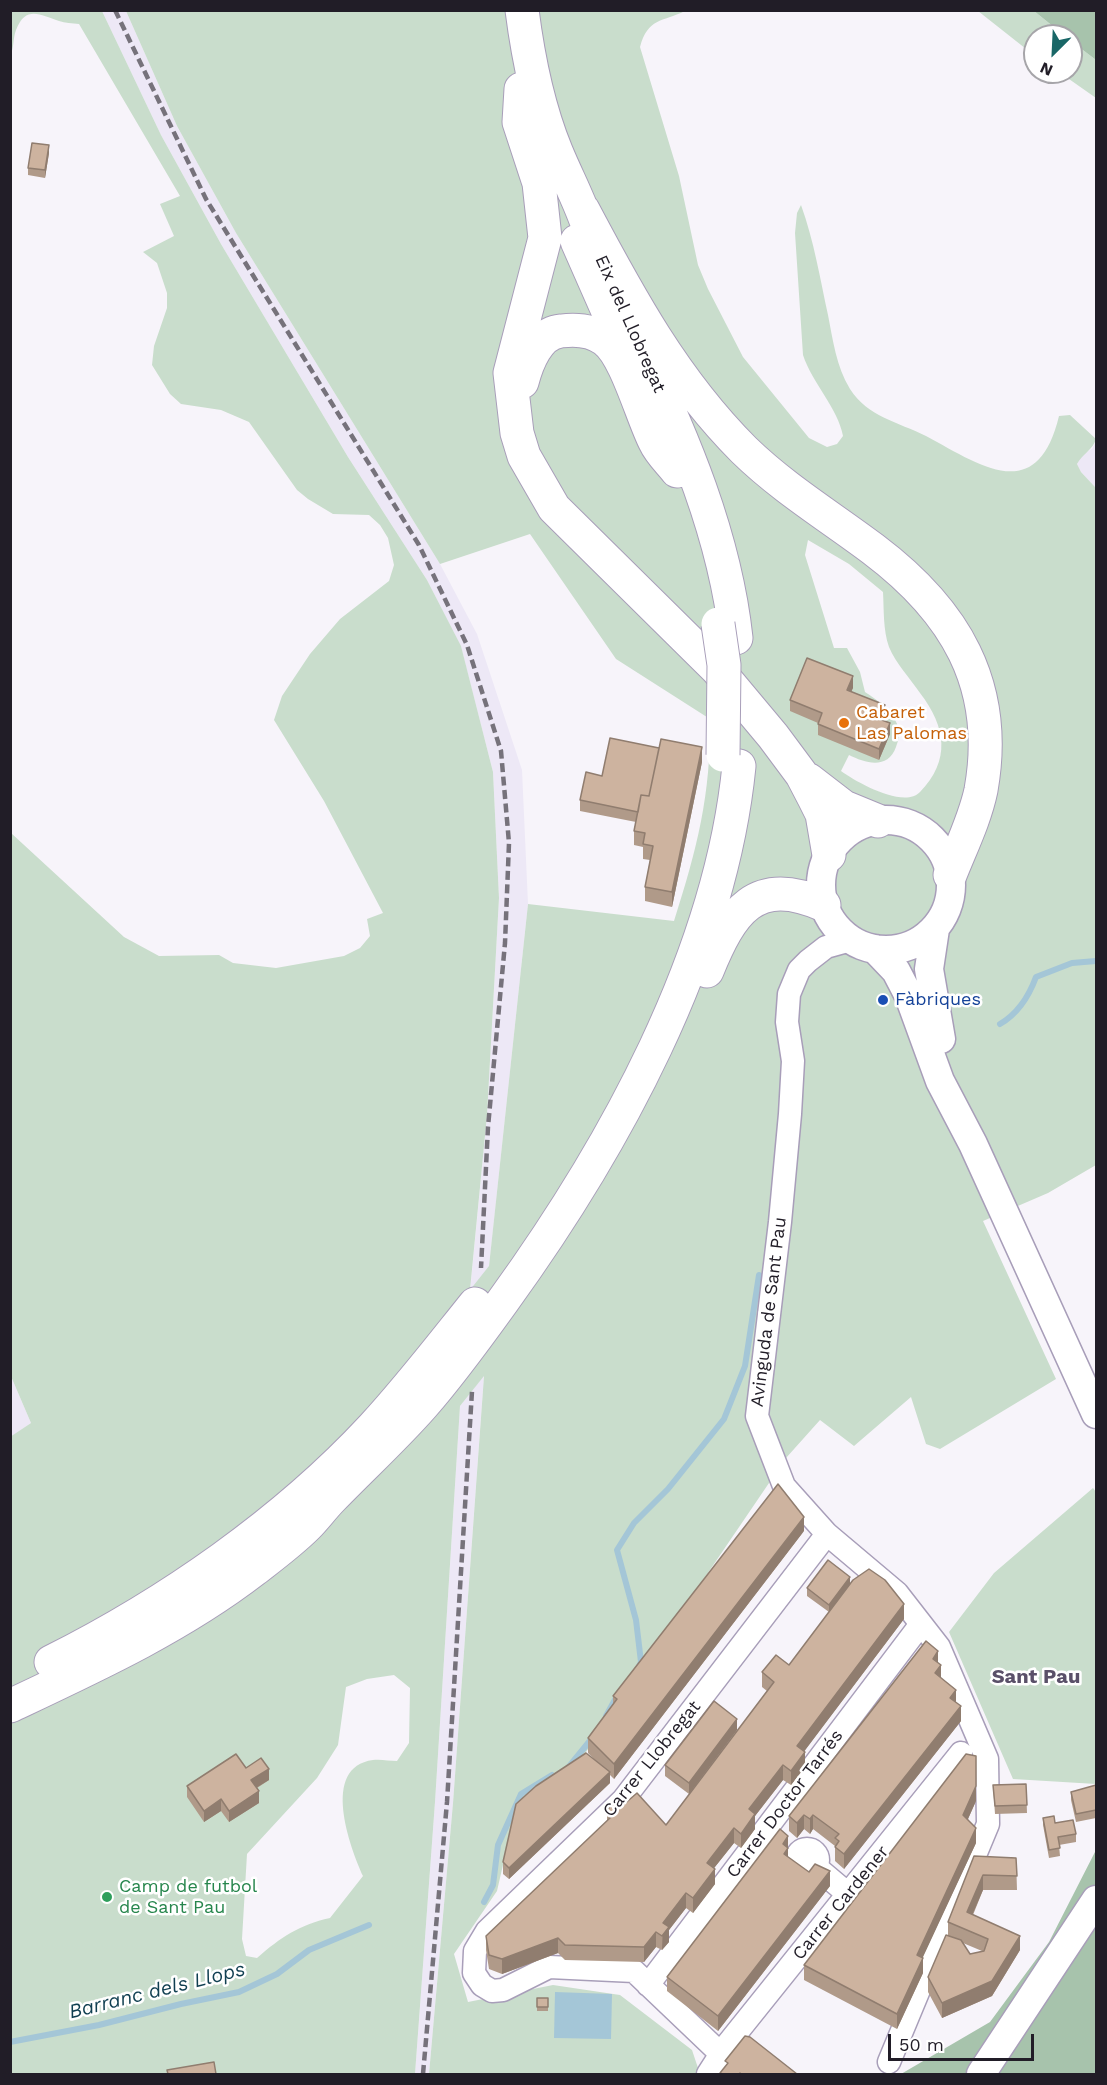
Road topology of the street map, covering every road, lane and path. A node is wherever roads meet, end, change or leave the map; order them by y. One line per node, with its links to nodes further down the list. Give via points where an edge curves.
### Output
1 (506, 10): 3 (highway, Eix del Llobregat)
2 (522, 10): 4 (highway, Eix del Llobregat, via 536,82 555,149)
3 (521, 88): 5 (highway, via 519,122 539,183 545,238 510,373); 6 (highway, Eix del Llobregat, via 564,210)
4 (583, 210): 7 (highway, Eix del Llobregat, via 597,253 655,378 710,517 728,584); 12 (highway, via 643,321 713,418 769,474 911,580 939,609 956,635 976,682 984,742 977,805)
5 (515, 410): 6 (highway, via 525,370 543,340 556,331 591,332 606,340 618,357 656,444); 9 (highway, via 524,456 554,508 717,669)
6 (677, 471): 7 (highway, Eix del Llobregat)
7 (727, 631): 8 (highway, via 741,716)
8 (731, 761): 17 (highway, via 729,831 707,914 653,1049 607,1142 552,1231 458,1362 392,1440); 20 (highway, via 697,894 641,1043 561,1187 510,1262 373,1428 272,1519 141,1612)
9 (802, 775): 10 (highway, via 844,807); 11 (highway, via 822,814)
10 (878, 821): 11 (main road, via 849,832); 12 (main road, via 903,823 928,836 945,857)
11 (829, 855): 14 (main road, via 822,879)
12 (950, 875): 13 (main road, via 949,904)
13 (935, 929): 14 (main road, via 907,947); 15 (main road, via 930,991)
14 (843, 933): 15 (main road, via 896,971 940,1080); 17 (highway, via 797,895 776,892 758,897 737,914 724,932 650,1102 561,1250 447,1396 364,1481); 18 (street, Avinguda de Sant Pau, via 799,970 789,994 793,1061 790,1114 757,1416 784,1486)
15 (961, 1119): 16 (main road)
16 (1096, 1414)
17 (307, 1526): 21 (highway, via 194,1611 130,1649)
18 (827, 1534): 19 (street, Avinguda de Sant Pau, via 897,1593); 26 (street, Carrer Llobregat, via 624,1800 487,1931 475,1951 474,1973 492,1991 503,1990 549,1967 634,1971)
19 (921, 1624): 23 (street, Carrer Doctor Tarrés); 28 (street, Avinguda de Sant Pau, via 939,1647 987,1760 988,1824)
20 (10, 1683)
21 (10, 1706)
22 (961, 1753): 24 (street, Carrer Cardener)
23 (768, 1828): 24 (street, via 799,1853 806,1849 814,1851 816,1867); 26 (street, Carrer Doctor Tarrés)
24 (848, 1894): 27 (street, Carrer Cardener)
25 (1096, 1900): 30 (main road)
26 (648, 1985): 27 (street)
27 (721, 2054): 29 (street, Carrer Cardener)
28 (889, 2062)
29 (708, 2074)
30 (981, 2074)

